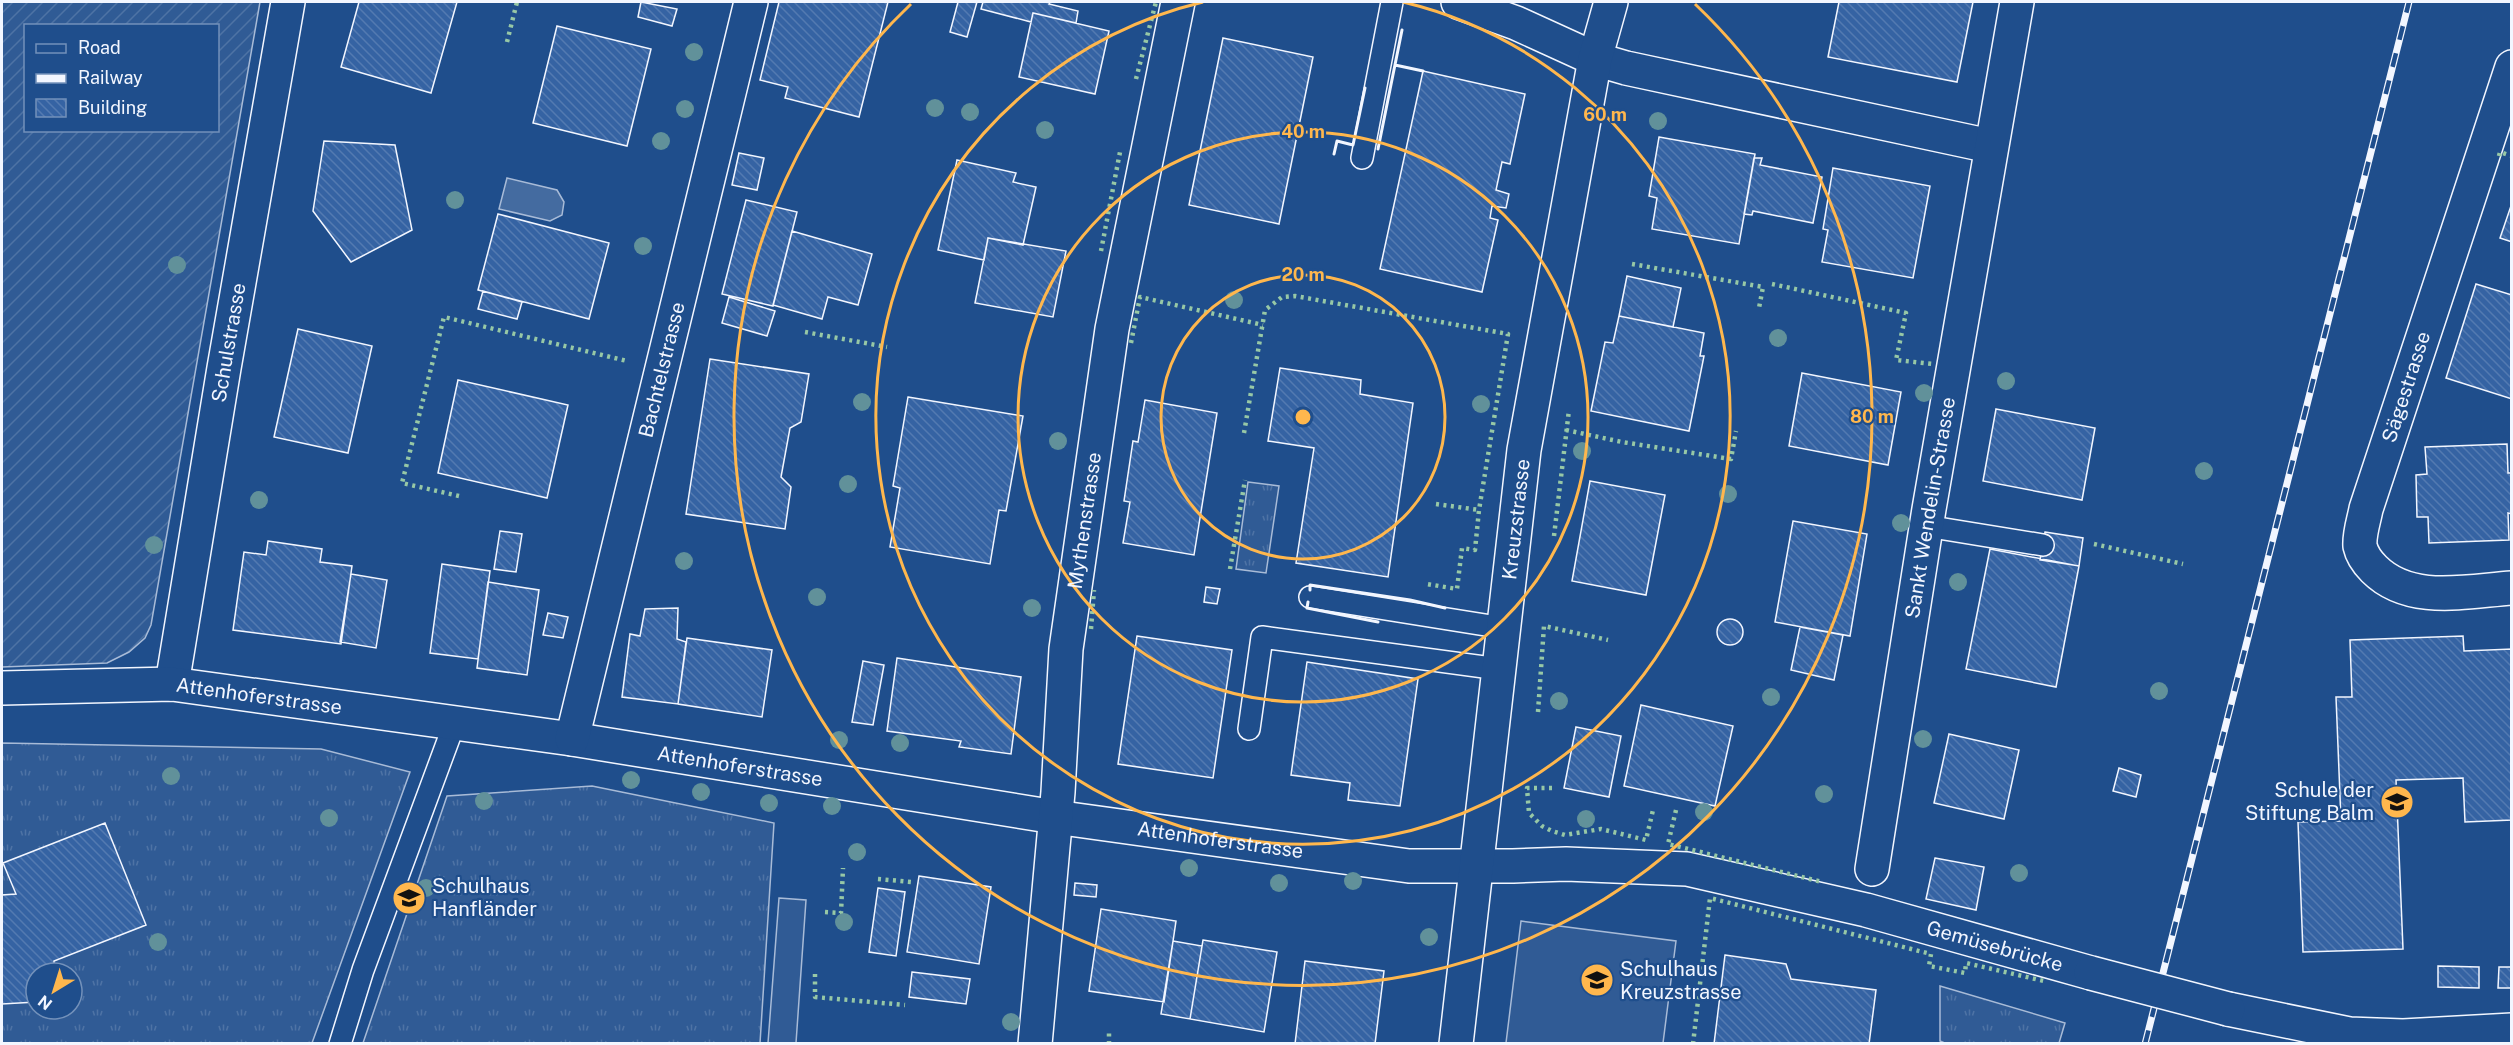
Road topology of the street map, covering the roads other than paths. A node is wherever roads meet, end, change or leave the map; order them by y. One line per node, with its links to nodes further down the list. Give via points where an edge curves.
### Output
1 (288, 2): 18 (street, Schulstrasse)
2 (751, 2): 22 (street, Bachtelstrasse)
3 (1178, 2): 23 (street, Mythenstrasse, via 1112,329 1066,649)
4 (1392, 2): 11 (lane)
5 (1458, 2): 8 (street)
6 (1611, 2): 8 (street, Kreuzstrasse)
7 (2017, 2): 10 (street, Sankt Wendelin-Strasse)
8 (1595, 59): 10 (street); 16 (street, Kreuzstrasse, via 1524,450)
9 (2511, 67): 14 (street, Sägestrasse, via 2366,509 2360,546 2377,571 2390,582 2414,592)
10 (1990, 146): 12 (street, Sankt Wendelin-Strasse)
11 (1362, 158)
12 (1926, 526): 13 (lane); 25 (street, Sankt Wendelin-Strasse)
13 (2043, 545)
14 (2511, 588)
15 (1310, 597): 16 (lane)
16 (1504, 628): 17 (street, Kreuzstrasse)
17 (1499, 669): 21 (lane, via 1262,637); 24 (street, Kreuzstrasse)
18 (172, 684): 19 (street, Attenhoferstrasse); 20 (street, Attenhoferstrasse)
19 (2, 688)
20 (455, 722): 22 (street, Attenhoferstrasse); 27 (lane, via 363,970)
21 (1249, 729)
22 (572, 739): 23 (street, Attenhoferstrasse)
23 (1055, 817): 24 (street, Attenhoferstrasse, via 1409,866); 28 (street, Mythenstrasse)
24 (1476, 865): 26 (street, Gemüsebrücke, bridge, via 1687,869 1866,910 2228,1009 2349,1034 2403,1036); 29 (street, Kreuzstrasse)
25 (1872, 869)
26 (2511, 1030)
27 (340, 1044)
28 (1035, 1044)
29 (1456, 1044)

